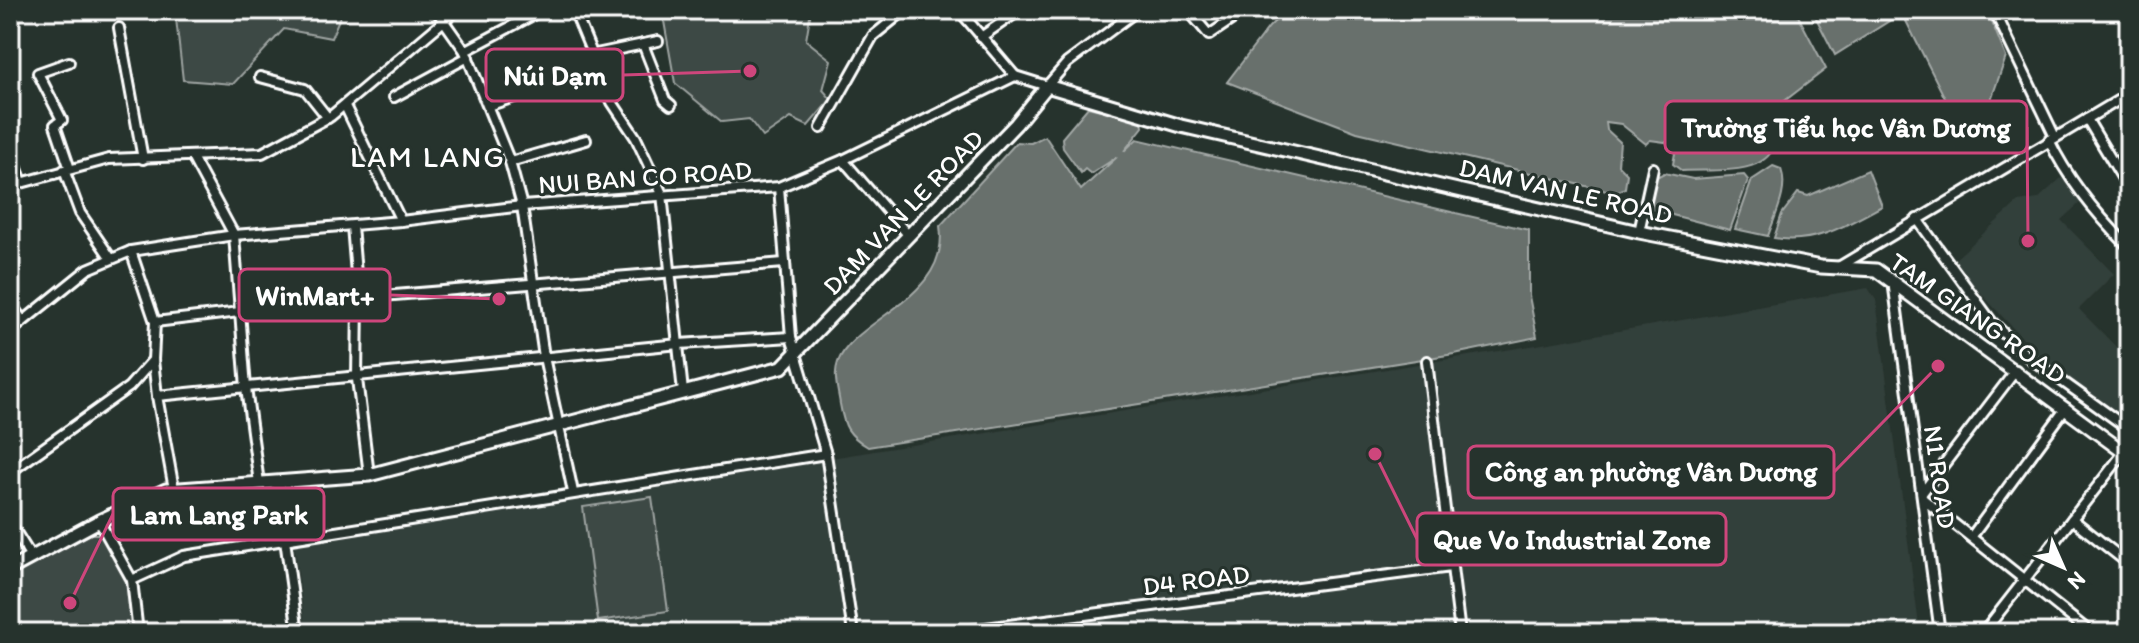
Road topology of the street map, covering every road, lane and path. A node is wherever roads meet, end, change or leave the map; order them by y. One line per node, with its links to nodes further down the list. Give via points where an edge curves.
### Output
1 (436, 10): 13 (street)
2 (457, 10): 13 (street)
3 (542, 10): 18 (street)
4 (574, 10): 19 (street)
5 (905, 10): 12 (street)
6 (959, 10): 15 (street)
7 (1020, 10): 15 (street)
8 (1138, 10): 24 (street, via 1067,63)
9 (1188, 10): 10 (street, via 1209,35)
10 (1246, 10)
11 (1994, 10): 33 (street)
12 (894, 13): 32 (street, via 873,36)
13 (442, 22): 18 (street); 28 (street)
14 (119, 28): 37 (street)
15 (981, 37): 21 (street)
16 (658, 41): 17 (street)
17 (643, 44): 19 (street); 27 (street)
18 (466, 54): 26 (street); 29 (street)
19 (591, 55): 46 (street)
20 (69, 62): 41 (street, via 38,73 62,120 55,125)
21 (1015, 76): 24 (street); 38 (street, NUI BAN CO ROAD)
22 (260, 77): 30 (street, via 305,89)
23 (555, 83): 29 (street)
24 (1047, 86): 51 (main road, DAM VAN LE ROAD, via 1181,126); 53 (main road, DAM VAN LE ROAD)
25 (2129, 94): 31 (street, TAM GIANG ROAD)
26 (394, 97)
27 (671, 105)
28 (345, 106): 30 (street); 49 (street)
29 (488, 106): 39 (street)
30 (328, 118): 36 (street, via 262,153)
31 (2087, 119): 33 (street, TAM GIANG ROAD); 45 (street)
32 (821, 128)
33 (2052, 139): 48 (street, TAM GIANG ROAD); 54 (street, via 2062,165)
34 (586, 140): 39 (street)
35 (10, 150): 42 (street)
36 (192, 157): 37 (street); 52 (street)
37 (143, 159): 41 (street, via 109,159)
38 (843, 160): 44 (street, NUI BAN CO ROAD); 53 (street)
39 (510, 162): 47 (street)
40 (1653, 168): 51 (street)
41 (67, 169): 42 (street); 56 (street, via 80,213)
42 (22, 182): 43 (street)
43 (10, 186)
44 (779, 187): 46 (street, NUI BAN CO ROAD); 57 (street)
45 (2129, 189)
46 (662, 194): 47 (street, NUI BAN CO ROAD); 59 (street)
47 (522, 206): 49 (street, NUI BAN CO ROAD); 61 (street)
48 (1917, 219): 58 (street, TAM GIANG ROAD); 81 (street, via 1992,322 2027,356)
49 (401, 221): 50 (street, NUI BAN CO ROAD)
50 (352, 226): 52 (street, NUI BAN CO ROAD); 62 (street)
51 (1639, 232): 58 (main road, DAM VAN LE ROAD)
52 (234, 235): 55 (street, NUI BAN CO ROAD); 64 (street)
53 (909, 236): 70 (main road, DAM VAN LE ROAD)
54 (2128, 246)
55 (131, 251): 56 (street, NUI BAN CO ROAD); 66 (street)
56 (110, 257): 65 (street, NUI BAN CO ROAD)
57 (784, 263): 59 (street); 68 (street)
58 (1836, 269): 60 (main road, TAM GIANG ROAD, via 1876,270)
59 (671, 270): 61 (street); 69 (street)
60 (1893, 279): 74 (main road, TAM GIANG ROAD); 90 (street, N1 ROAD)
61 (532, 282): 62 (street); 71 (street)
62 (358, 298): 64 (street); 75 (street)
63 (10, 303): 65 (street)
64 (239, 313): 66 (street); 76 (street)
65 (23, 321): 67 (street, NUI BAN CO ROAD)
66 (155, 322): 72 (street)
67 (10, 332)
68 (791, 337): 69 (street); 70 (street)
69 (679, 344): 71 (street); 77 (street)
70 (796, 355): 77 (main road, DAM VAN LE ROAD, via 782,367); 83 (street)
71 (544, 357): 75 (street); 80 (street)
72 (153, 360): 78 (street); 84 (street, via 81,425)
73 (1427, 361): 98 (street)
74 (2016, 370): 79 (main road, TAM GIANG ROAD); 90 (street)
75 (357, 379): 76 (street); 85 (street)
76 (246, 388): 78 (street); 87 (street)
77 (683, 392): 80 (main road, DAM VAN LE ROAD)
78 (157, 396): 88 (street)
79 (2066, 408): 82 (main road, TAM GIANG ROAD); 94 (street)
80 (558, 426): 85 (main road, DAM VAN LE ROAD); 89 (street)
81 (2129, 429)
82 (2127, 451): 91 (street)
83 (826, 454): 89 (street); 105 (street)
84 (10, 472)
85 (369, 475): 86 (main road, DAM VAN LE ROAD)
86 (277, 482): 87 (main road, DAM VAN LE ROAD); 95 (street)
87 (259, 483): 88 (main road, DAM VAN LE ROAD)
88 (174, 489): 92 (main road, DAM VAN LE ROAD)
89 (573, 492): 95 (street)
90 (1922, 496): 94 (street); 108 (street, N1 ROAD)
91 (2072, 519): 97 (street); 100 (street)
92 (99, 521): 96 (main road, DAM VAN LE ROAD); 101 (street)
93 (10, 523): 96 (street)
94 (1972, 536): 100 (street)
95 (285, 540): 101 (street, via 184,556); 104 (street)
96 (32, 558): 99 (main road, DAM VAN LE ROAD)
97 (2129, 564)
98 (1451, 567): 106 (street, D4 ROAD); 107 (street)
99 (10, 569)
100 (2026, 578): 102 (street); 109 (street)
101 (132, 580): 103 (street)
102 (2079, 624): 110 (street); 111 (street)
103 (138, 633)
104 (298, 633)
105 (853, 633)
106 (947, 633)
107 (1460, 633)
108 (1940, 633)
109 (1983, 633)
110 (2071, 633)
111 (2091, 633)

